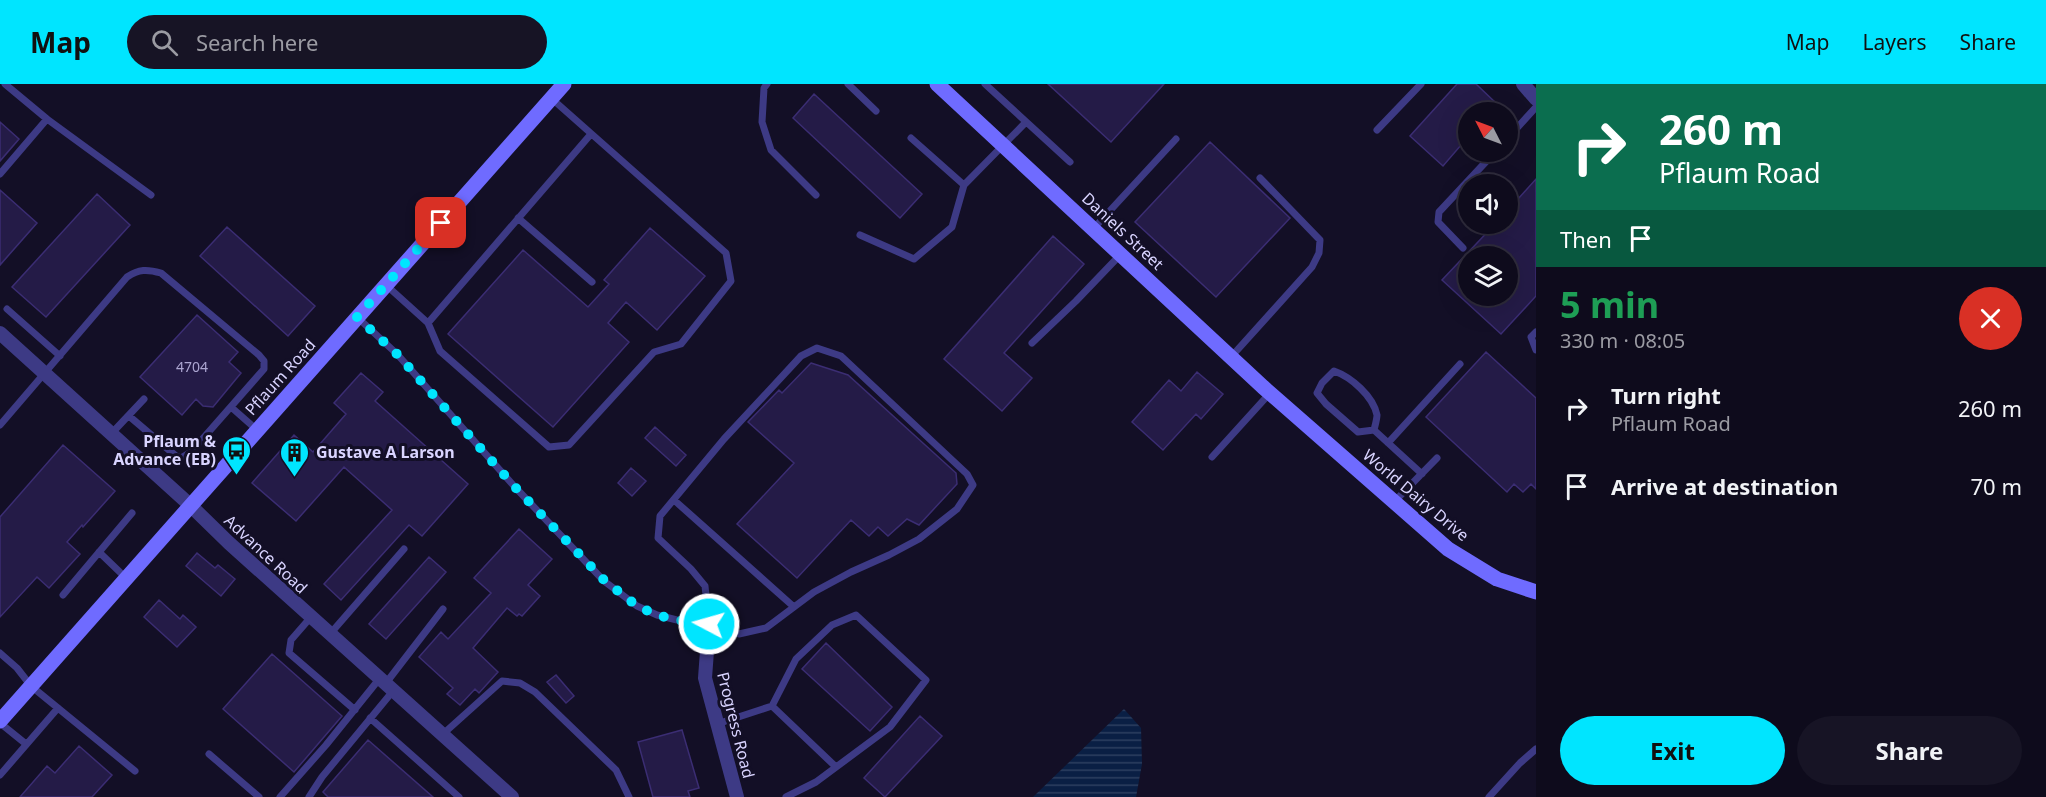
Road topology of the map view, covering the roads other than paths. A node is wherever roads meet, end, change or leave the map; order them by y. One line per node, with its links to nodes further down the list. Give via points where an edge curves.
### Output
1 (5, 84): 13 (lane)
2 (564, 84): 9 (street, Pflaum Road)
3 (767, 84): 27 (lane, via 762,122 771,150)
4 (848, 84): 12 (lane)
5 (937, 84): 20 (street, Daniels Street)
6 (985, 84): 14 (lane)
7 (1421, 84): 16 (lane)
8 (1523, 84): 10 (street)
9 (551, 98): 17 (lane); 34 (street, Pflaum Road)
10 (1536, 99)
11 (1536, 107): 15 (lane)
12 (876, 111)
13 (47, 119): 23 (lane); 26 (lane)
14 (1026, 122): 20 (lane); 21 (lane)
15 (1518, 127)
16 (1377, 130)
17 (591, 134): 28 (lane); 37 (lane, via 726,253 731,281 681,344 654,352 569,445 549,447 440,351)
18 (911, 138): 25 (lane)
19 (1176, 139): 29 (lane)
20 (1003, 145): 25 (lane); 29 (street, Daniels Street)
21 (1070, 162)
22 (1486, 162): 31 (lane, via 1439,212 1438,222)
23 (0, 174)
24 (1260, 177): 43 (lane, via 1320,240 1319,253 1312,267)
25 (964, 184): 30 (lane, via 952,227 914,259)
26 (151, 195)
27 (816, 195)
28 (518, 218): 33 (lane); 37 (lane)
29 (1094, 228): 32 (street, Daniels Street)
30 (860, 235)
31 (1461, 246)
32 (1121, 255): 40 (lane); 43 (street, Daniels Street)
33 (592, 282)
34 (386, 285): 36 (street, Pflaum Road); 37 (lane)
35 (7, 309): 42 (lane)
36 (357, 317): 52 (street, Pflaum Road); 71 (lane, via 397,354 604,580 637,606 657,615)
37 (428, 323)
38 (1536, 332): 41 (lane, via 1531,337)
39 (0, 333): 45 (street, Advance Road)
40 (1032, 343)
41 (1536, 350)
42 (60, 356): 45 (lane); 49 (lane, via 127,277 147,269 160,273 264,361 264,369)
43 (1231, 357): 46 (street, Daniels Street)
44 (1460, 364): 55 (lane)
45 (45, 374): 51 (lane); 54 (street, Advance Road)
46 (1270, 393): 48 (street, Daniels Street); 56 (lane)
47 (144, 399): 50 (lane)
48 (1284, 405): 60 (street, World Dairy Drive)
49 (231, 407): 50 (lane, via 181,458); 52 (lane)
50 (129, 416): 54 (lane)
51 (0, 425)
52 (257, 430): 61 (street, Pflaum Road)
53 (1374, 430): 53 (lane, via 1358,432 1317,393 1334,371 1343,374 1368,398 1377,416); 55 (lane)
54 (111, 434): 61 (street, Advance Road)
55 (1388, 443): 58 (lane)
56 (1212, 457)
57 (1437, 458): 58 (lane)
58 (1422, 474): 60 (lane)
59 (674, 500): 68 (lane); 68 (lane, via 801,356 817,348 841,356 967,474 973,485 957,509 919,539 814,592); 71 (lane, via 660,516 658,538 705,586)
60 (1394, 502): 66 (street, World Dairy Drive, via 1448,549 1497,579)
61 (190, 505): 65 (street, Pflaum Road); 70 (street, Advance Road)
62 (132, 513): 64 (lane)
63 (404, 549): 72 (lane)
64 (99, 552): 65 (lane); 67 (lane)
65 (126, 578): 75 (street, Pflaum Road)
66 (1536, 592)
67 (63, 595)
68 (794, 607): 71 (lane, via 765,628 740,634)
69 (442, 609): 74 (lane)
70 (311, 617): 72 (street, Advance Road); 78 (lane, via 291,640 289,654)
71 (709, 624): 81 (street, Progress Road, via 705,678)
72 (330, 634): 74 (street, Advance Road)
73 (0, 653): 75 (lane)
74 (387, 684): 78 (lane); 79 (lane); 82 (street, Advance Road)
75 (31, 686): 77 (lane); 80 (street, Pflaum Road)
76 (772, 706): 81 (lane); 86 (lane); 86 (lane, via 796,659 832,625 856,615 926,680 890,727)
77 (58, 708): 83 (lane); 87 (lane)
78 (355, 710): 90 (lane)
79 (370, 718): 91 (lane); 92 (lane)
80 (0, 722): 83 (lane)
81 (717, 724): 95 (street, Progress Road)
82 (443, 734): 93 (street, Advance Road); 94 (lane, via 502,681 520,683 535,692 616,770)
83 (26, 744): 88 (lane)
84 (1536, 750): 97 (lane)
85 (209, 754): 89 (lane)
86 (836, 767): 96 (lane)
87 (135, 771)
88 (0, 775)
89 (259, 797)
90 (280, 797)
91 (309, 797)
92 (459, 797)
93 (512, 797)
94 (629, 797)
95 (737, 797)
96 (786, 797)
97 (1489, 797)

